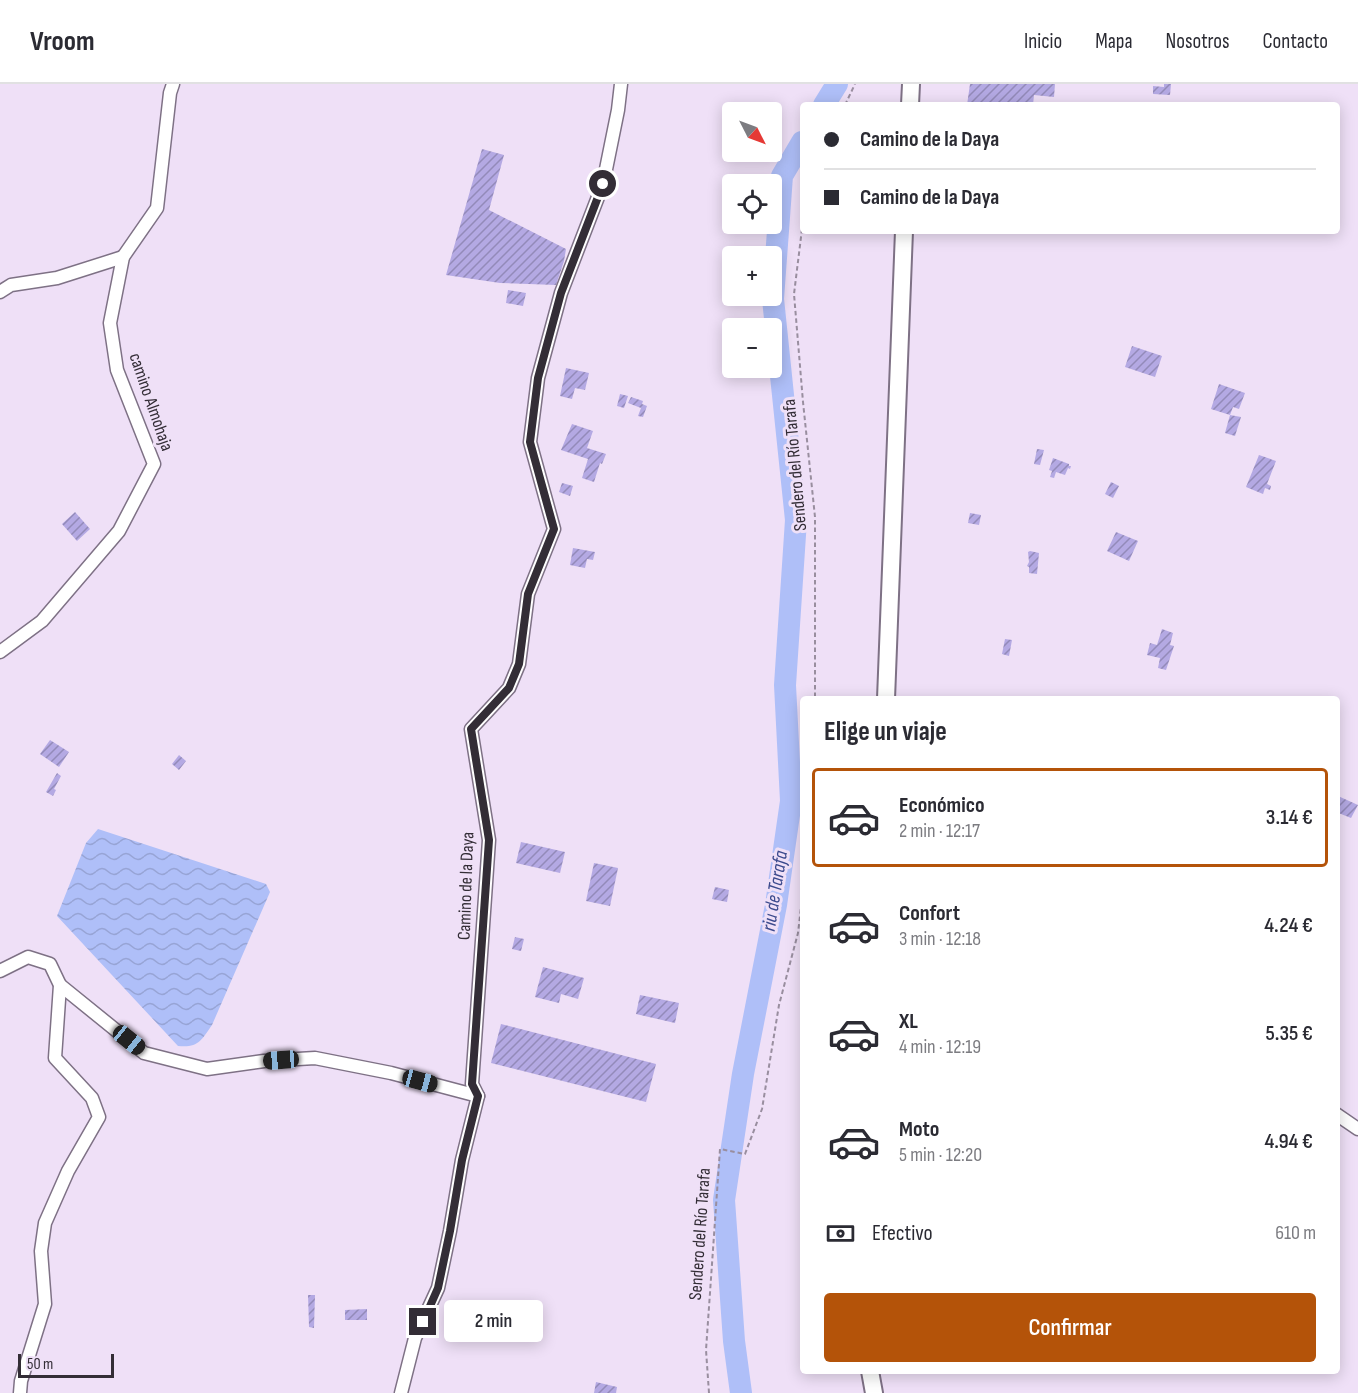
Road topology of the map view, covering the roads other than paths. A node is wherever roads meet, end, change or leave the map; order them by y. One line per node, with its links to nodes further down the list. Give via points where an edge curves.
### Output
1 (173, 84): 6 (street, camino Almohaja, via 157,208)
2 (621, 84): 12 (street, Camino de la Daya, via 603,184 561,293 538,378 530,442 554,529 528,594 519,664 513,680 471,729 489,840 472,1084)
3 (911, 84): 4 (main road)
4 (910, 102)
5 (904, 234): 9 (main road)
6 (123, 257): 7 (street, via 57,278 11,285); 8 (street, camino Almohaja, via 110,323 115,358 154,464 119,531 42,621)
7 (0, 292)
8 (0, 652)
9 (886, 696)
10 (0, 971): 11 (street, via 28,957 50,964)
11 (60, 985): 12 (street, via 144,1053 207,1069 315,1058); 16 (street, via 55,1058 92,1098 99,1117 68,1171 45,1223 41,1251 45,1304)
12 (478, 1096): 17 (street, Camino de la Daya, via 438,1288 416,1338)
13 (1340, 1117): 14 (street)
14 (1358, 1129)
15 (871, 1374): 18 (main road)
16 (20, 1393)
17 (400, 1393)
18 (874, 1393)

